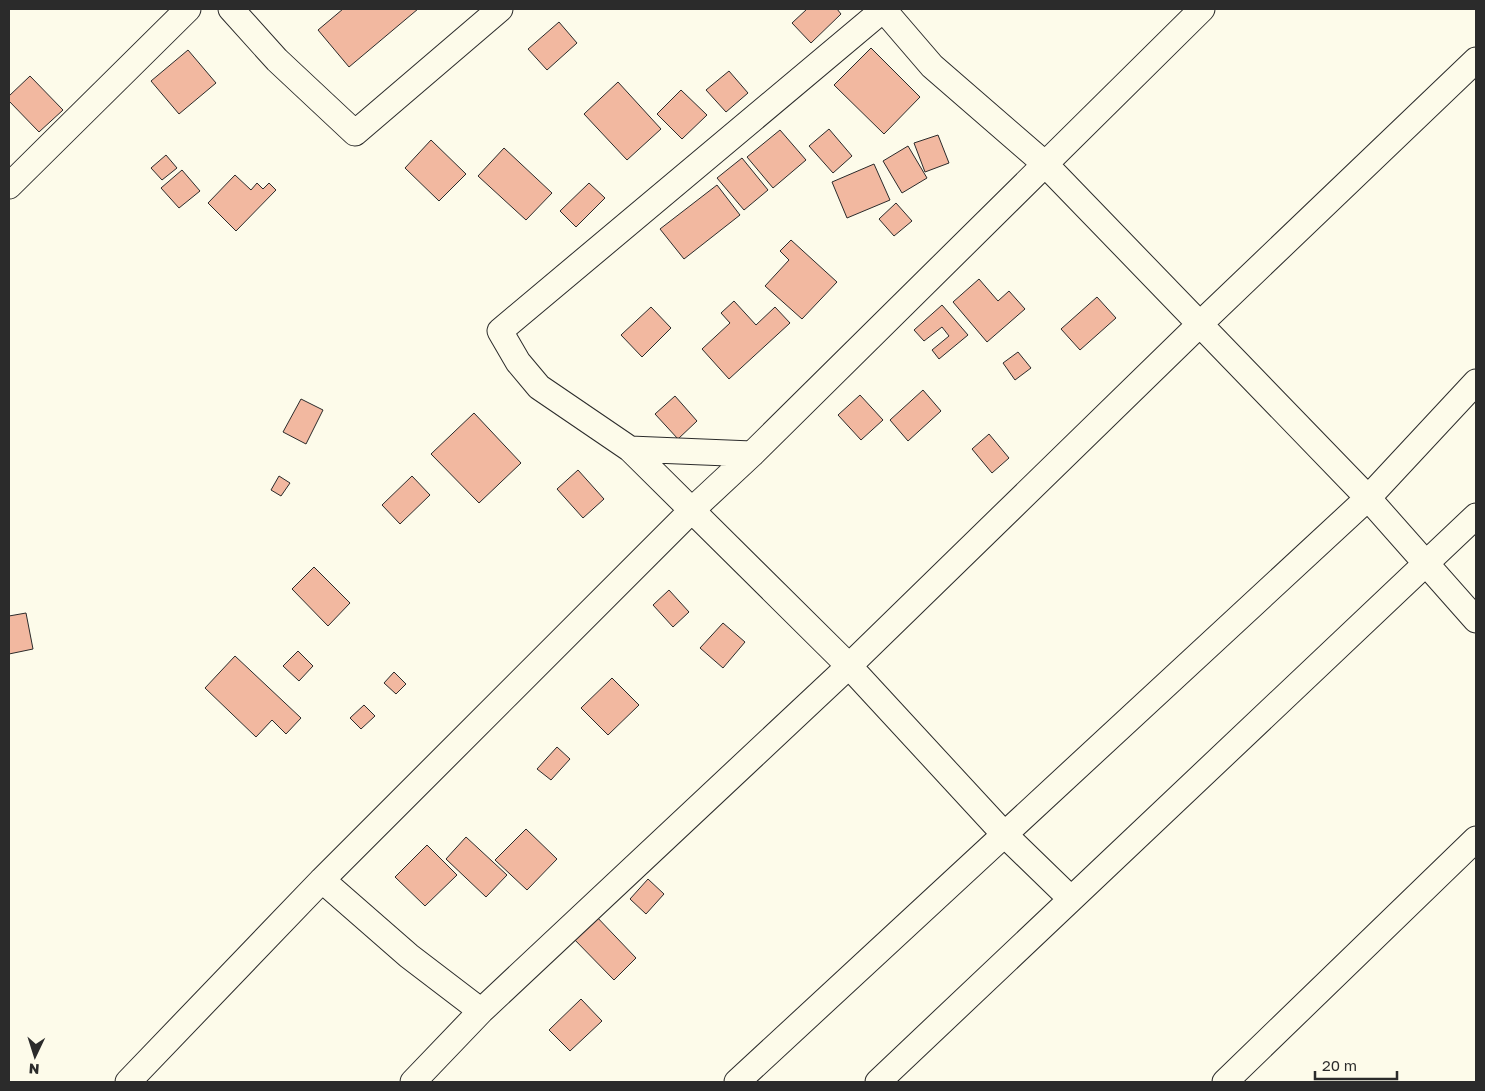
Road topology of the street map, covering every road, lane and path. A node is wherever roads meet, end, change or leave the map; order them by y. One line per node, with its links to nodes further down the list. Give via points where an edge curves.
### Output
1 (188, 9): 8 (street)
2 (231, 9): 3 (street, via 277,60 355,133)
3 (500, 9)
4 (883, 9): 7 (street, via 932,66); 11 (street, via 500,331 518,362 539,387)
5 (1202, 9): 7 (street)
6 (1476, 60): 9 (street)
7 (1045, 164): 9 (street); 12 (street)
8 (9, 186)
9 (1200, 324): 13 (street); 18 (street)
10 (1476, 382): 13 (street)
11 (630, 449): 12 (street); 14 (street)
12 (752, 454): 14 (street)
13 (1368, 498): 16 (street); 19 (street)
14 (693, 509): 18 (street); 21 (street)
15 (1476, 516): 16 (street)
16 (1425, 565): 17 (street); 22 (street)
17 (1476, 620)
18 (849, 666): 19 (street); 23 (street)
19 (1005, 835): 22 (street); 26 (street)
20 (1476, 839): 28 (street)
21 (322, 880): 23 (street, via 409,956); 24 (street)
22 (1071, 899): 27 (street)
23 (481, 1011): 25 (street)
24 (128, 1082)
25 (413, 1082)
26 (737, 1082)
27 (878, 1082)
28 (1225, 1082)

